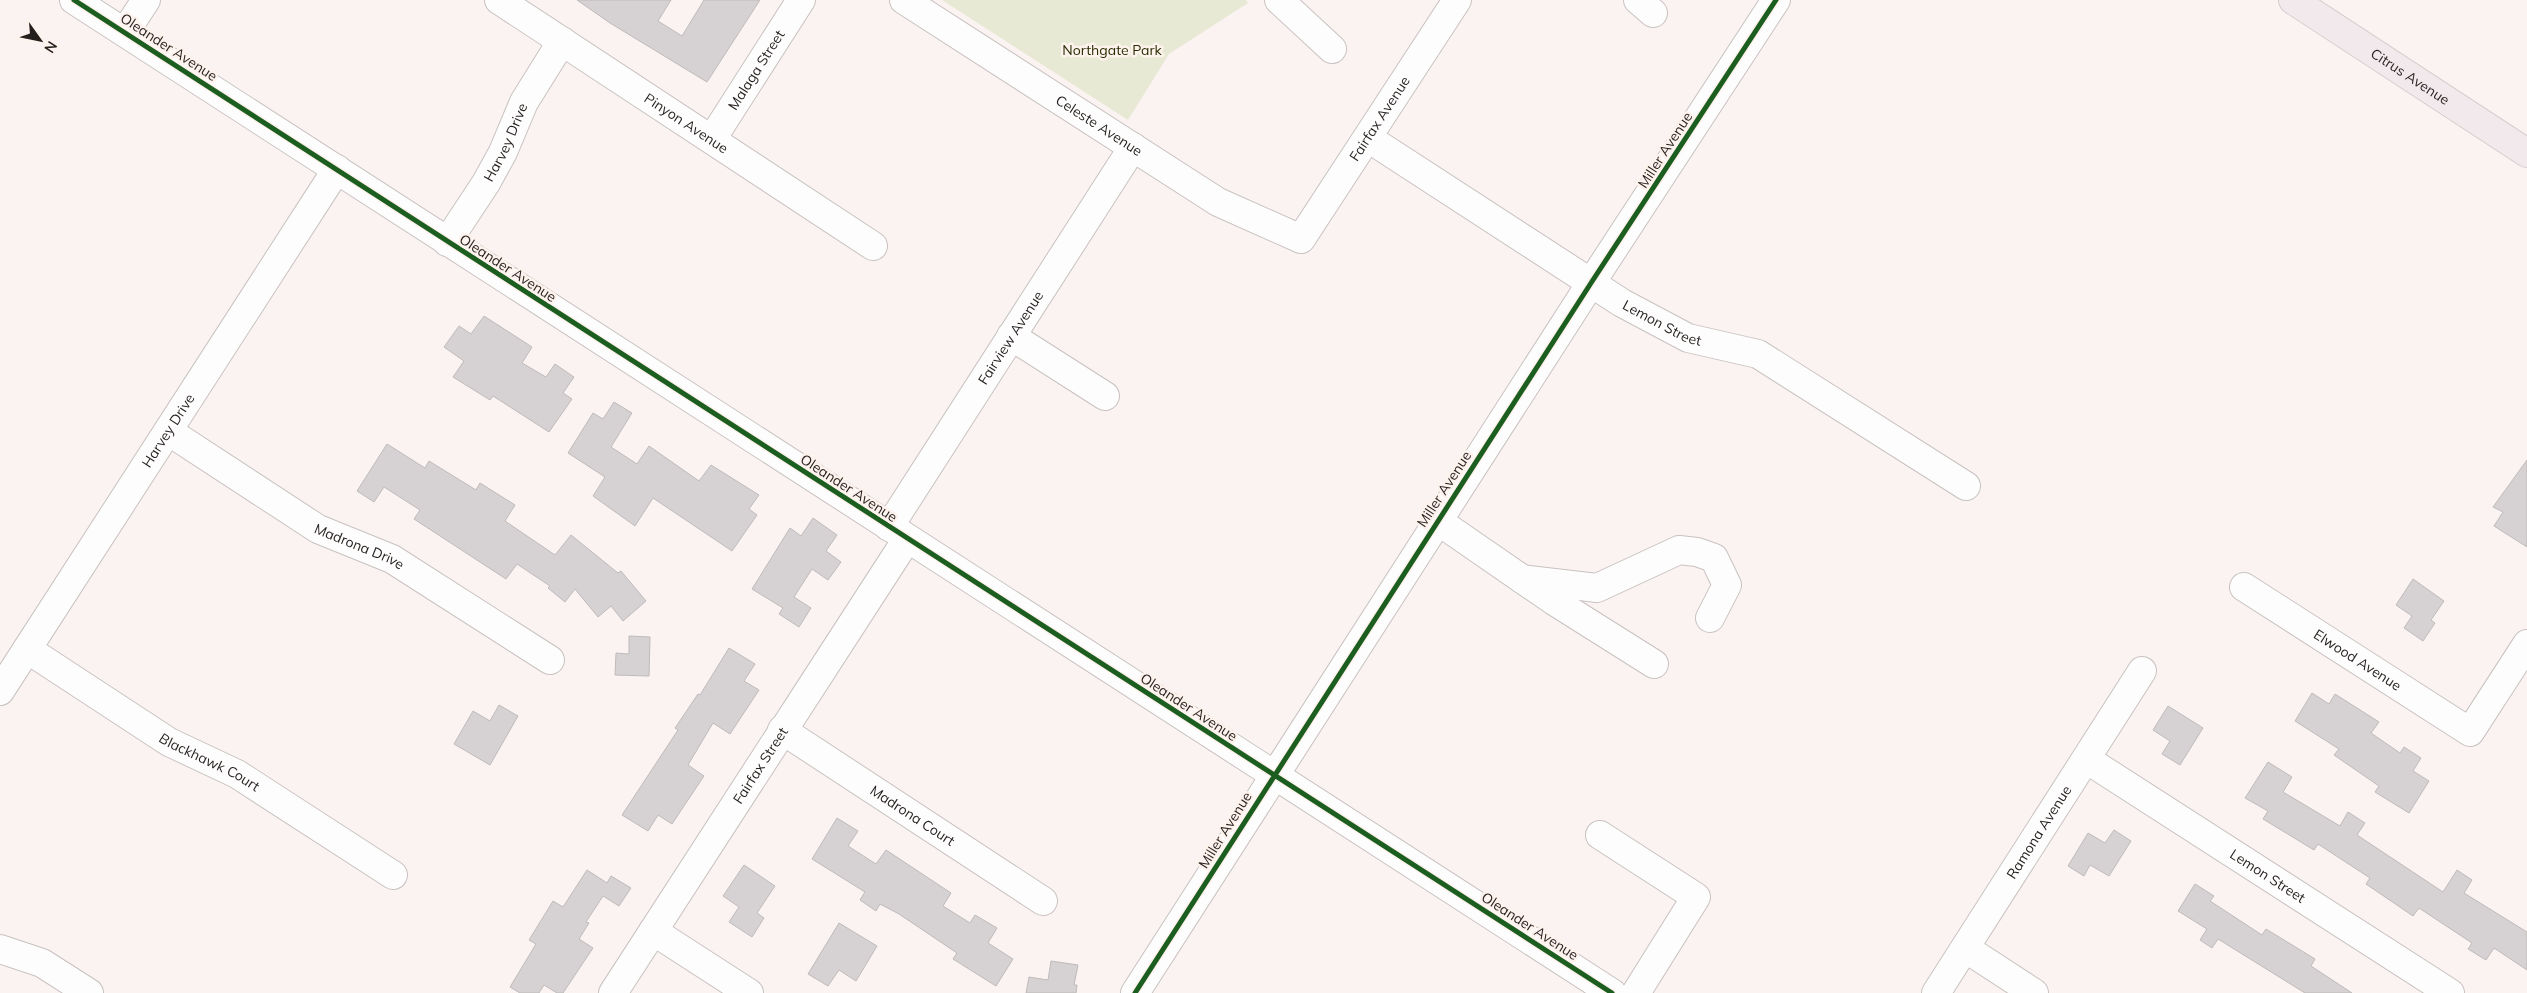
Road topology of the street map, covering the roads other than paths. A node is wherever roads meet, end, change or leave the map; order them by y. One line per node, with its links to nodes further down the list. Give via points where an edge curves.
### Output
1 (74, 0): 10 (street, Oleander Avenue)
2 (146, 0): 10 (street)
3 (499, 0): 11 (street, Pinyon Avenue)
4 (801, 0): 14 (street, Malaga Street)
5 (904, 0): 15 (street, Celeste Avenue)
6 (1279, 0): 12 (street)
7 (1457, 0): 13 (street, Fairfax Avenue)
8 (1776, 0): 21 (street, Miller Avenue)
9 (2293, 0): 16 (main road, Citrus Avenue)
10 (126, 32): 17 (street, Oleander Avenue)
11 (562, 40): 14 (street, Pinyon Avenue); 19 (street, Harvey Drive, via 524,102 486,183)
12 (1332, 49)
13 (1368, 138): 18 (street, Fairfax Avenue); 21 (street, Lemon Street)
14 (712, 139): 20 (street, Pinyon Avenue)
15 (1133, 147): 18 (street, Celeste Avenue, via 1218,202); 22 (street, Fairview Avenue)
16 (2527, 152)
17 (337, 169): 19 (street, Oleander Avenue); 24 (street, Harvey Drive)
18 (1301, 239)
19 (447, 242): 27 (street, Oleander Avenue)
20 (874, 246)
21 (1591, 283): 25 (street, Lemon Street, via 1688,338 1758,354); 26 (street, Miller Avenue)
22 (1011, 336): 23 (street); 27 (street, Fairview Avenue)
23 (1105, 396)
24 (168, 431): 32 (street, Harvey Drive); 33 (street, Madrona Drive, via 318,529 392,559)
25 (1966, 486)
26 (1438, 521): 28 (street); 39 (street, Miller Avenue)
27 (898, 533): 37 (street, Fairfax Street); 39 (street, Oleander Avenue)
28 (1522, 580): 30 (street, via 1597,588 1679,550 1697,552 1714,558 1727,585); 34 (street)
29 (2244, 587): 31 (street, Elwood Avenue, via 2470,732)
30 (1710, 618)
31 (2527, 644)
32 (27, 649): 36 (street, Harvey Drive); 41 (street, Blackhawk Court, via 169,742 237,774)
33 (550, 660)
34 (1654, 664)
35 (2142, 671): 38 (street, Ramona Avenue)
36 (0, 691)
37 (782, 730): 42 (street, Madrona Court); 43 (street, Fairfax Street)
38 (2086, 759): 44 (street, Ramona Avenue); 54 (street, Lemon Street)
39 (1273, 775): 49 (street, Miller Avenue); 50 (street, Oleander Avenue)
40 (1600, 835): 51 (street, via 1696,897)
41 (393, 875)
42 (1043, 901)
43 (653, 931): 47 (street, Fairfax Street); 48 (street)
44 (1964, 948): 52 (street, Ramona Avenue); 53 (street)
45 (0, 949): 46 (street, via 42,963)
46 (89, 993)
47 (613, 993)
48 (748, 993)
49 (1135, 993)
50 (1612, 993)
51 (1636, 993)
52 (1936, 993)
53 (2034, 993)
54 (2450, 993)

